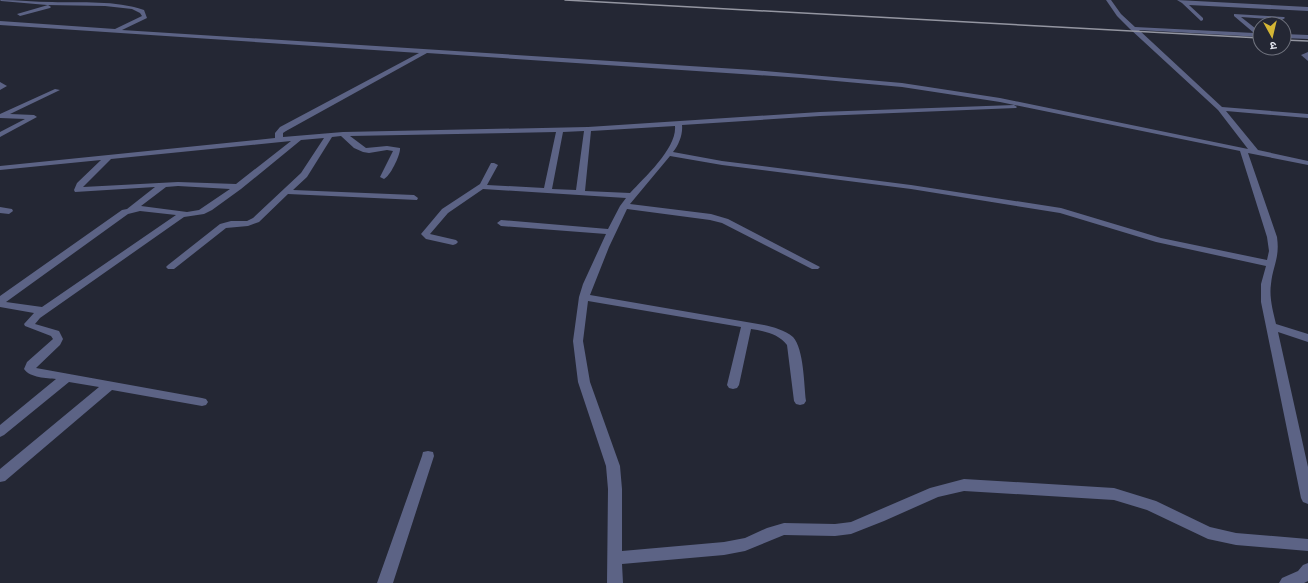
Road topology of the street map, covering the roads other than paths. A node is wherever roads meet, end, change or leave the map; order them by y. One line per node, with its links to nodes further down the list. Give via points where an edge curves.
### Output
1 (1, 0): 5 (street)
2 (1108, 0): 15 (street)
3 (1179, 0): 4 (street)
4 (1184, 3): 6 (street); 7 (street)
5 (58, 4): 10 (street); 17 (street, via 79,1 125,2 140,6 145,17)
6 (1189, 8): 9 (street); 13 (street)
7 (1285, 8): 8 (street); 12 (street)
8 (1308, 9)
9 (1246, 12)
10 (20, 14)
11 (1252, 16): 16 (street, via 1236,15)
12 (1283, 16)
13 (1201, 19)
14 (0, 23): 17 (street)
15 (1132, 28): 18 (street); 28 (street)
16 (1252, 28)
17 (115, 31): 21 (street)
18 (1252, 35)
19 (1292, 36): 20 (street)
20 (1308, 37)
21 (427, 51): 27 (street, via 873,83 963,93); 38 (street, via 283,129 279,133)
22 (1308, 54): 23 (street, via 1304,55)
23 (1308, 59)
24 (0, 84): 25 (street, via 4,86)
25 (0, 88)
26 (57, 90): 29 (street)
27 (1030, 106): 31 (street); 39 (street)
28 (1220, 109): 30 (street); 40 (street)
29 (0, 116): 35 (street, via 34,117)
30 (1308, 116)
31 (678, 122): 32 (street); 41 (street, via 678,137)
32 (588, 128): 33 (street); 52 (street)
33 (560, 130): 34 (street); 50 (street)
34 (343, 134): 36 (street); 46 (street, via 364,150 385,147 397,150)
35 (0, 135)
36 (330, 135): 37 (street); 51 (street, via 308,170)
37 (299, 138): 38 (street); 49 (street)
38 (279, 139): 42 (street)
39 (1243, 149): 40 (street); 61 (street, via 1272,237 1274,251)
40 (1255, 152): 43 (street)
41 (670, 154): 53 (street); 61 (street, via 911,187 1061,211 1158,240)
42 (110, 156): 45 (street); 47 (street, via 78,190)
43 (1308, 163)
44 (494, 165): 48 (street)
45 (0, 168)
46 (384, 177)
47 (163, 185): 49 (street); 56 (street)
48 (483, 185): 50 (street, via 488,188); 60 (street, via 441,215 425,234)
49 (238, 187): 57 (street, via 205,210)
50 (547, 191): 52 (street)
51 (288, 192): 54 (street); 62 (street, via 253,222 223,226)
52 (580, 193): 53 (street)
53 (632, 196): 55 (street)
54 (414, 198)
55 (624, 206): 59 (street); 63 (street, via 725,221)
56 (130, 210): 57 (street, via 140,208); 65 (street)
57 (188, 214): 66 (street, via 171,222)
58 (501, 223): 59 (street)
59 (611, 232): 64 (street)
60 (453, 242)
61 (1270, 264): 68 (street, via 1266,294)
62 (171, 267)
63 (815, 267)
64 (584, 297): 67 (street); 80 (street, via 578,342 580,362 584,382 613,466)
65 (0, 303): 66 (street)
66 (44, 311): 70 (street, via 29,324 55,334 58,339 30,369)
67 (747, 325): 72 (street); 73 (street, via 782,334 792,343)
68 (1272, 327): 69 (street); 78 (street)
69 (1308, 338)
70 (67, 378): 71 (street); 75 (street)
71 (110, 385): 74 (street); 77 (street)
72 (733, 385)
73 (800, 401)
74 (202, 402)
75 (0, 432)
76 (428, 456): 82 (street)
77 (0, 477)
78 (1308, 498)
79 (1308, 545): 80 (street, via 1208,534 1151,505 1114,494 964,485 937,490 924,498 850,528 790,528 772,531 742,545 718,550)
80 (615, 558): 83 (street)
81 (1308, 570): 84 (street, via 1303,576)
82 (385, 583)
83 (615, 583)
84 (1288, 583)

